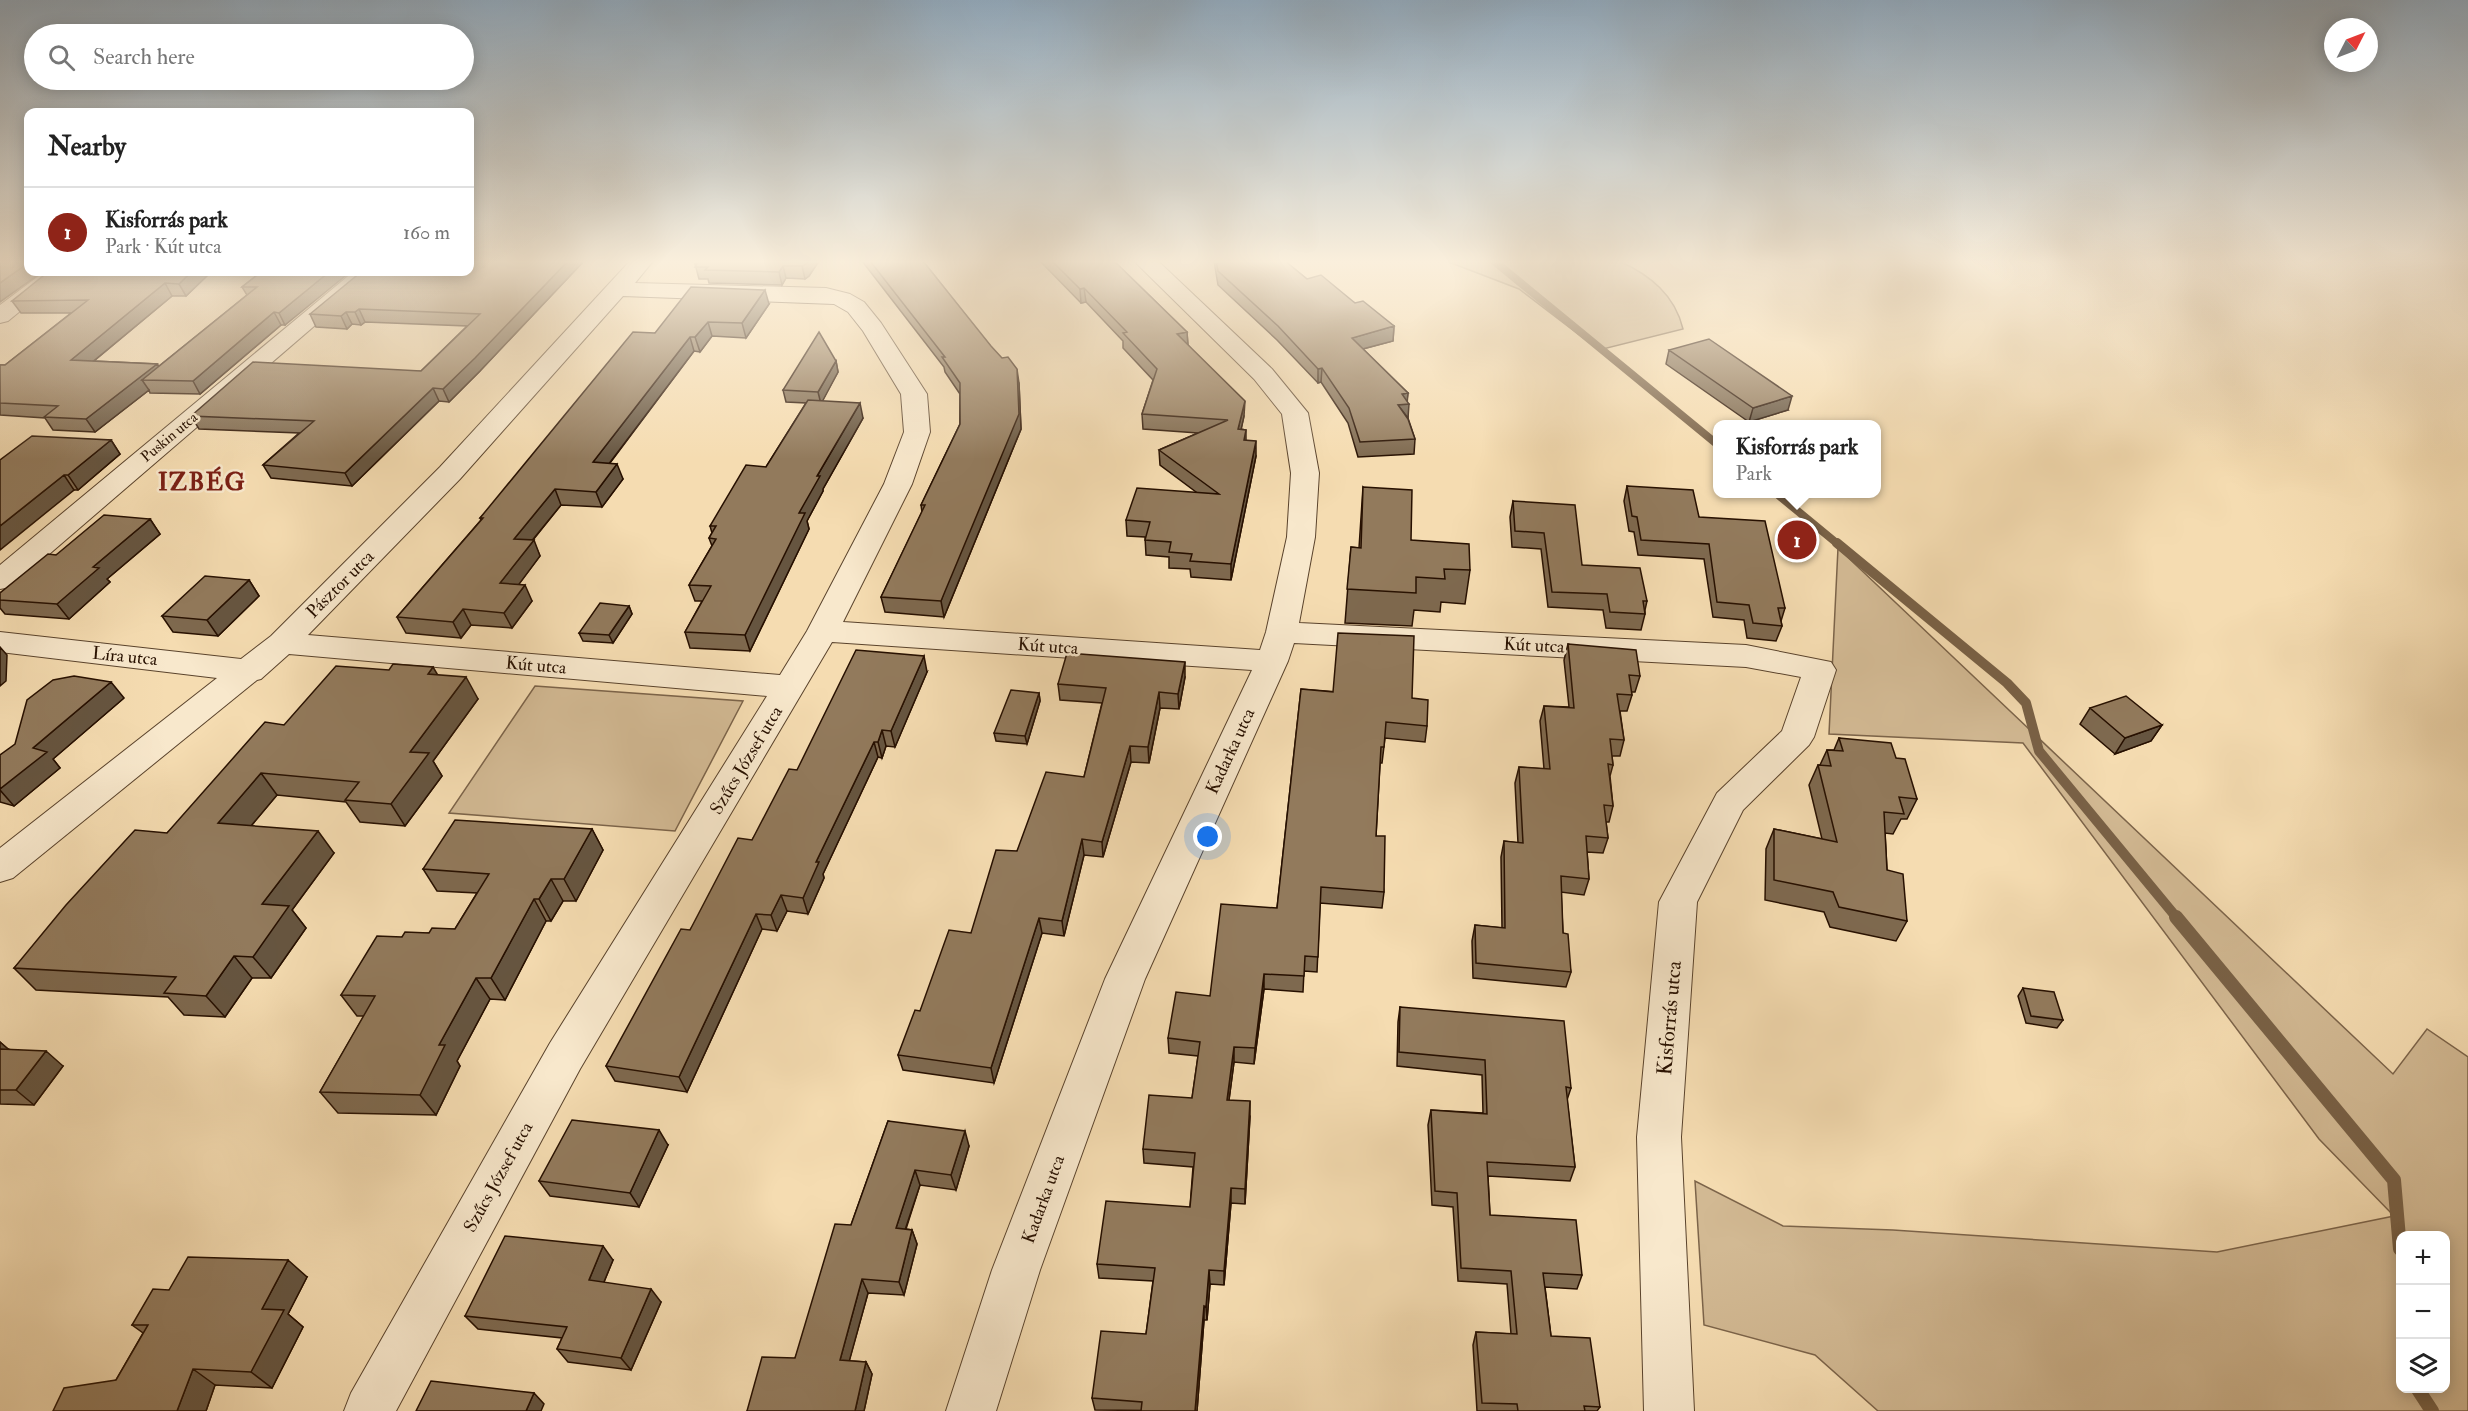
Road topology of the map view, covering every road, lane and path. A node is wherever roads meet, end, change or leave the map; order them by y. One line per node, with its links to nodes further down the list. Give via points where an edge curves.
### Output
1 (301, 327): 5 (street, Puskin utca)
2 (583, 327): 8 (street, Pásztor utca, via 450,473)
3 (872, 327): 6 (street, Szűcs József utca, via 914,394 917,432 898,484)
4 (1214, 327): 9 (street, Kadarka utca, via 1263,374 1295,414 1305,473 1301,537)
5 (0, 580)
6 (823, 631): 9 (street, Kút utca); 12 (street, Szűcs József utca)
7 (0, 642): 10 (street, Líra utca)
8 (282, 643): 10 (street, Pásztor utca); 12 (street, Kút utca)
9 (1277, 647): 11 (street, Kút utca, via 1746,656); 15 (street, Kadarka utca, via 1125,979 1016,1270)
10 (250, 670): 13 (street, Pásztor utca)
11 (1820, 670): 16 (street, Kisforrás utca, via 1797,737 1730,802 1678,902 1659,1137)
12 (790, 687): 14 (street, Szűcs József utca, via 565,1056)
13 (0, 868)
14 (369, 1411)
15 (971, 1411)
16 (1669, 1411)

